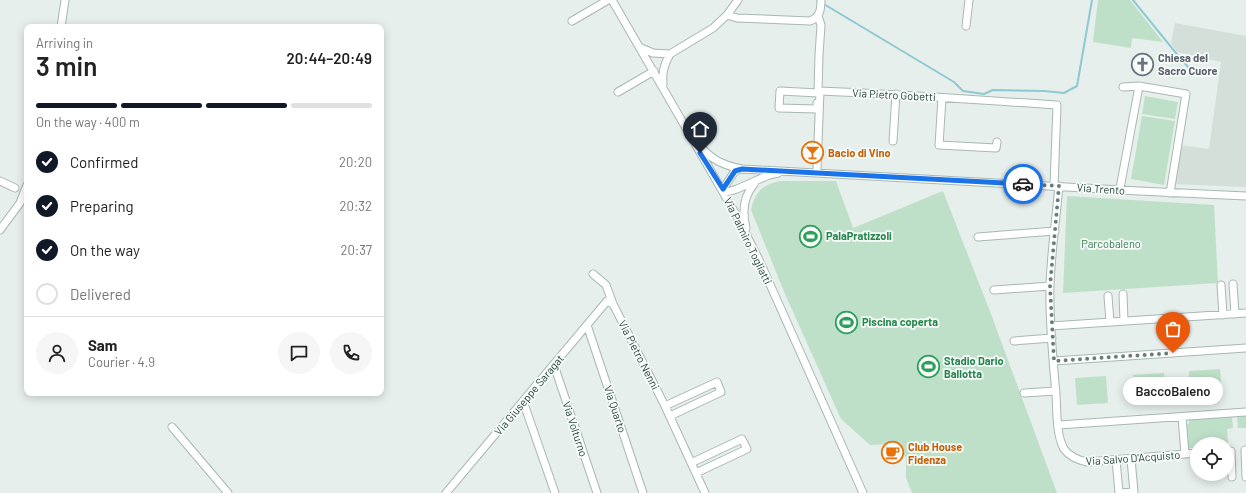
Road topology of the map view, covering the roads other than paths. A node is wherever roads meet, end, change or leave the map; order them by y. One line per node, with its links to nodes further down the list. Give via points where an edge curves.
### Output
1 (65, 0): 10 (street)
2 (608, 0): 9 (street)
3 (612, 0): 12 (street, Via Palmiro Togliatti)
4 (738, 0): 7 (street)
5 (969, 0): 11 (street)
6 (821, 3): 8 (street)
7 (727, 15): 8 (street, via 737,18 810,21); 13 (street, via 713,28)
8 (818, 16): 21 (street, via 821,25)
9 (572, 21)
10 (61, 24)
11 (966, 26)
12 (641, 48): 14 (street); 16 (street, Via Palmiro Togliatti)
13 (670, 54): 14 (street); 15 (street)
14 (660, 55): 16 (street, via 654,60)
15 (666, 61): 16 (street); 17 (street, via 662,72)
16 (653, 68): 17 (street, Via Palmiro Togliatti); 20 (street)
17 (663, 86): 24 (street, Via Palmiro Togliatti)
18 (1139, 86): 19 (street); 34 (street); 37 (street, via 1186,94)
19 (1123, 87)
20 (618, 92)
21 (819, 92): 21 (street, Via Pietro Gobetti, via 817,109 779,108 780,91); 22 (street, Via Pietro Gobetti); 28 (street)
22 (896, 94): 23 (street, Via Pietro Gobetti); 25 (street)
23 (942, 98): 26 (street, via 939,145 996,148); 32 (street, Via Pietro Gobetti, via 1057,104)
24 (693, 140): 27 (street, Via Trento, via 725,166); 35 (street, Via Palmiro Togliatti)
25 (893, 141)
26 (997, 142)
27 (742, 169): 29 (street, Via Trento); 35 (street, via 735,171)
28 (817, 169)
29 (788, 171): 31 (street, Via Trento); 32 (street, Via Trento)
30 (0, 181): 33 (street)
31 (756, 181): 35 (street, Via Trento); 42 (street, via 749,190 743,211)
32 (1056, 186): 34 (street, Via Trento); 40 (street, Via Pietro Gobetti)
33 (15, 188)
34 (1119, 190): 37 (street, Via Trento)
35 (724, 191): 42 (street, Via Palmiro Togliatti)
36 (24, 193): 39 (street)
37 (1170, 193): 38 (street, Via Trento)
38 (1246, 196)
39 (0, 230)
40 (1055, 231): 41 (street); 46 (street, Via Pietro Gobetti)
41 (978, 237)
42 (748, 238): 88 (street, Via Palmiro Togliatti)
43 (593, 274): 50 (street, Via Pietro Nenni, via 606,285)
44 (1233, 284): 52 (street)
45 (1221, 285): 53 (street)
46 (1050, 286): 47 (street); 57 (street, Via Pietro Gobetti)
47 (994, 290)
48 (1122, 294): 54 (street)
49 (1108, 296): 55 (street)
50 (613, 304): 56 (street, Via Giuseppe Saragat, via 607,301); 66 (street, Via Pietro Nenni)
51 (1246, 313): 52 (street)
52 (1235, 314): 53 (street)
53 (1223, 315): 54 (street)
54 (1124, 321): 55 (street)
55 (1110, 322): 57 (street)
56 (587, 325): 62 (street, Via Giuseppe Saragat); 86 (street, Via Quarto)
57 (1051, 326): 58 (street, Via Pietro Gobetti)
58 (1052, 338): 59 (street); 61 (street, Via Pietro Gobetti)
59 (1014, 341)
60 (1246, 348): 61 (street)
61 (1054, 361): 63 (street, Via Pietro Gobetti)
62 (554, 364): 65 (street, Via Giuseppe Saragat); 85 (street, Via Volturno)
63 (1056, 391): 64 (street); 70 (street, Via Pietro Gobetti)
64 (1024, 393)
65 (523, 402): 83 (street, Via Giuseppe Saragat); 84 (street)
66 (665, 406): 68 (street, Via Pietro Nenni); 68 (street, via 717,382 721,392)
67 (1246, 412): 69 (street)
68 (670, 416): 79 (street, Via Pietro Nenni)
69 (1182, 417): 70 (street); 74 (street)
70 (1059, 425): 76 (street, Via Pietro Gobetti, via 1060,438)
71 (172, 427): 82 (street)
72 (1245, 450): 73 (street); 81 (street)
73 (1234, 451)
74 (1185, 454): 75 (street, Via Salvo D'Acquisto); 77 (street, Via Salvo D'Acquisto)
75 (1190, 454)
76 (1070, 456): 78 (street, Via Salvo D'Acquisto, via 1087,462)
77 (1131, 458): 78 (street, Via Salvo D'Acquisto); 89 (street, via 1134,492)
78 (1116, 460): 89 (street)
79 (691, 463): 80 (street, Via Pietro Nenni); 80 (street, via 742,439 747,449)
80 (696, 473): 87 (street, Via Pietro Nenni)
81 (1246, 477)
82 (228, 493)
83 (446, 493)
84 (555, 493)
85 (597, 493)
86 (643, 493)
87 (704, 493)
88 (863, 493)
89 (1119, 493)

